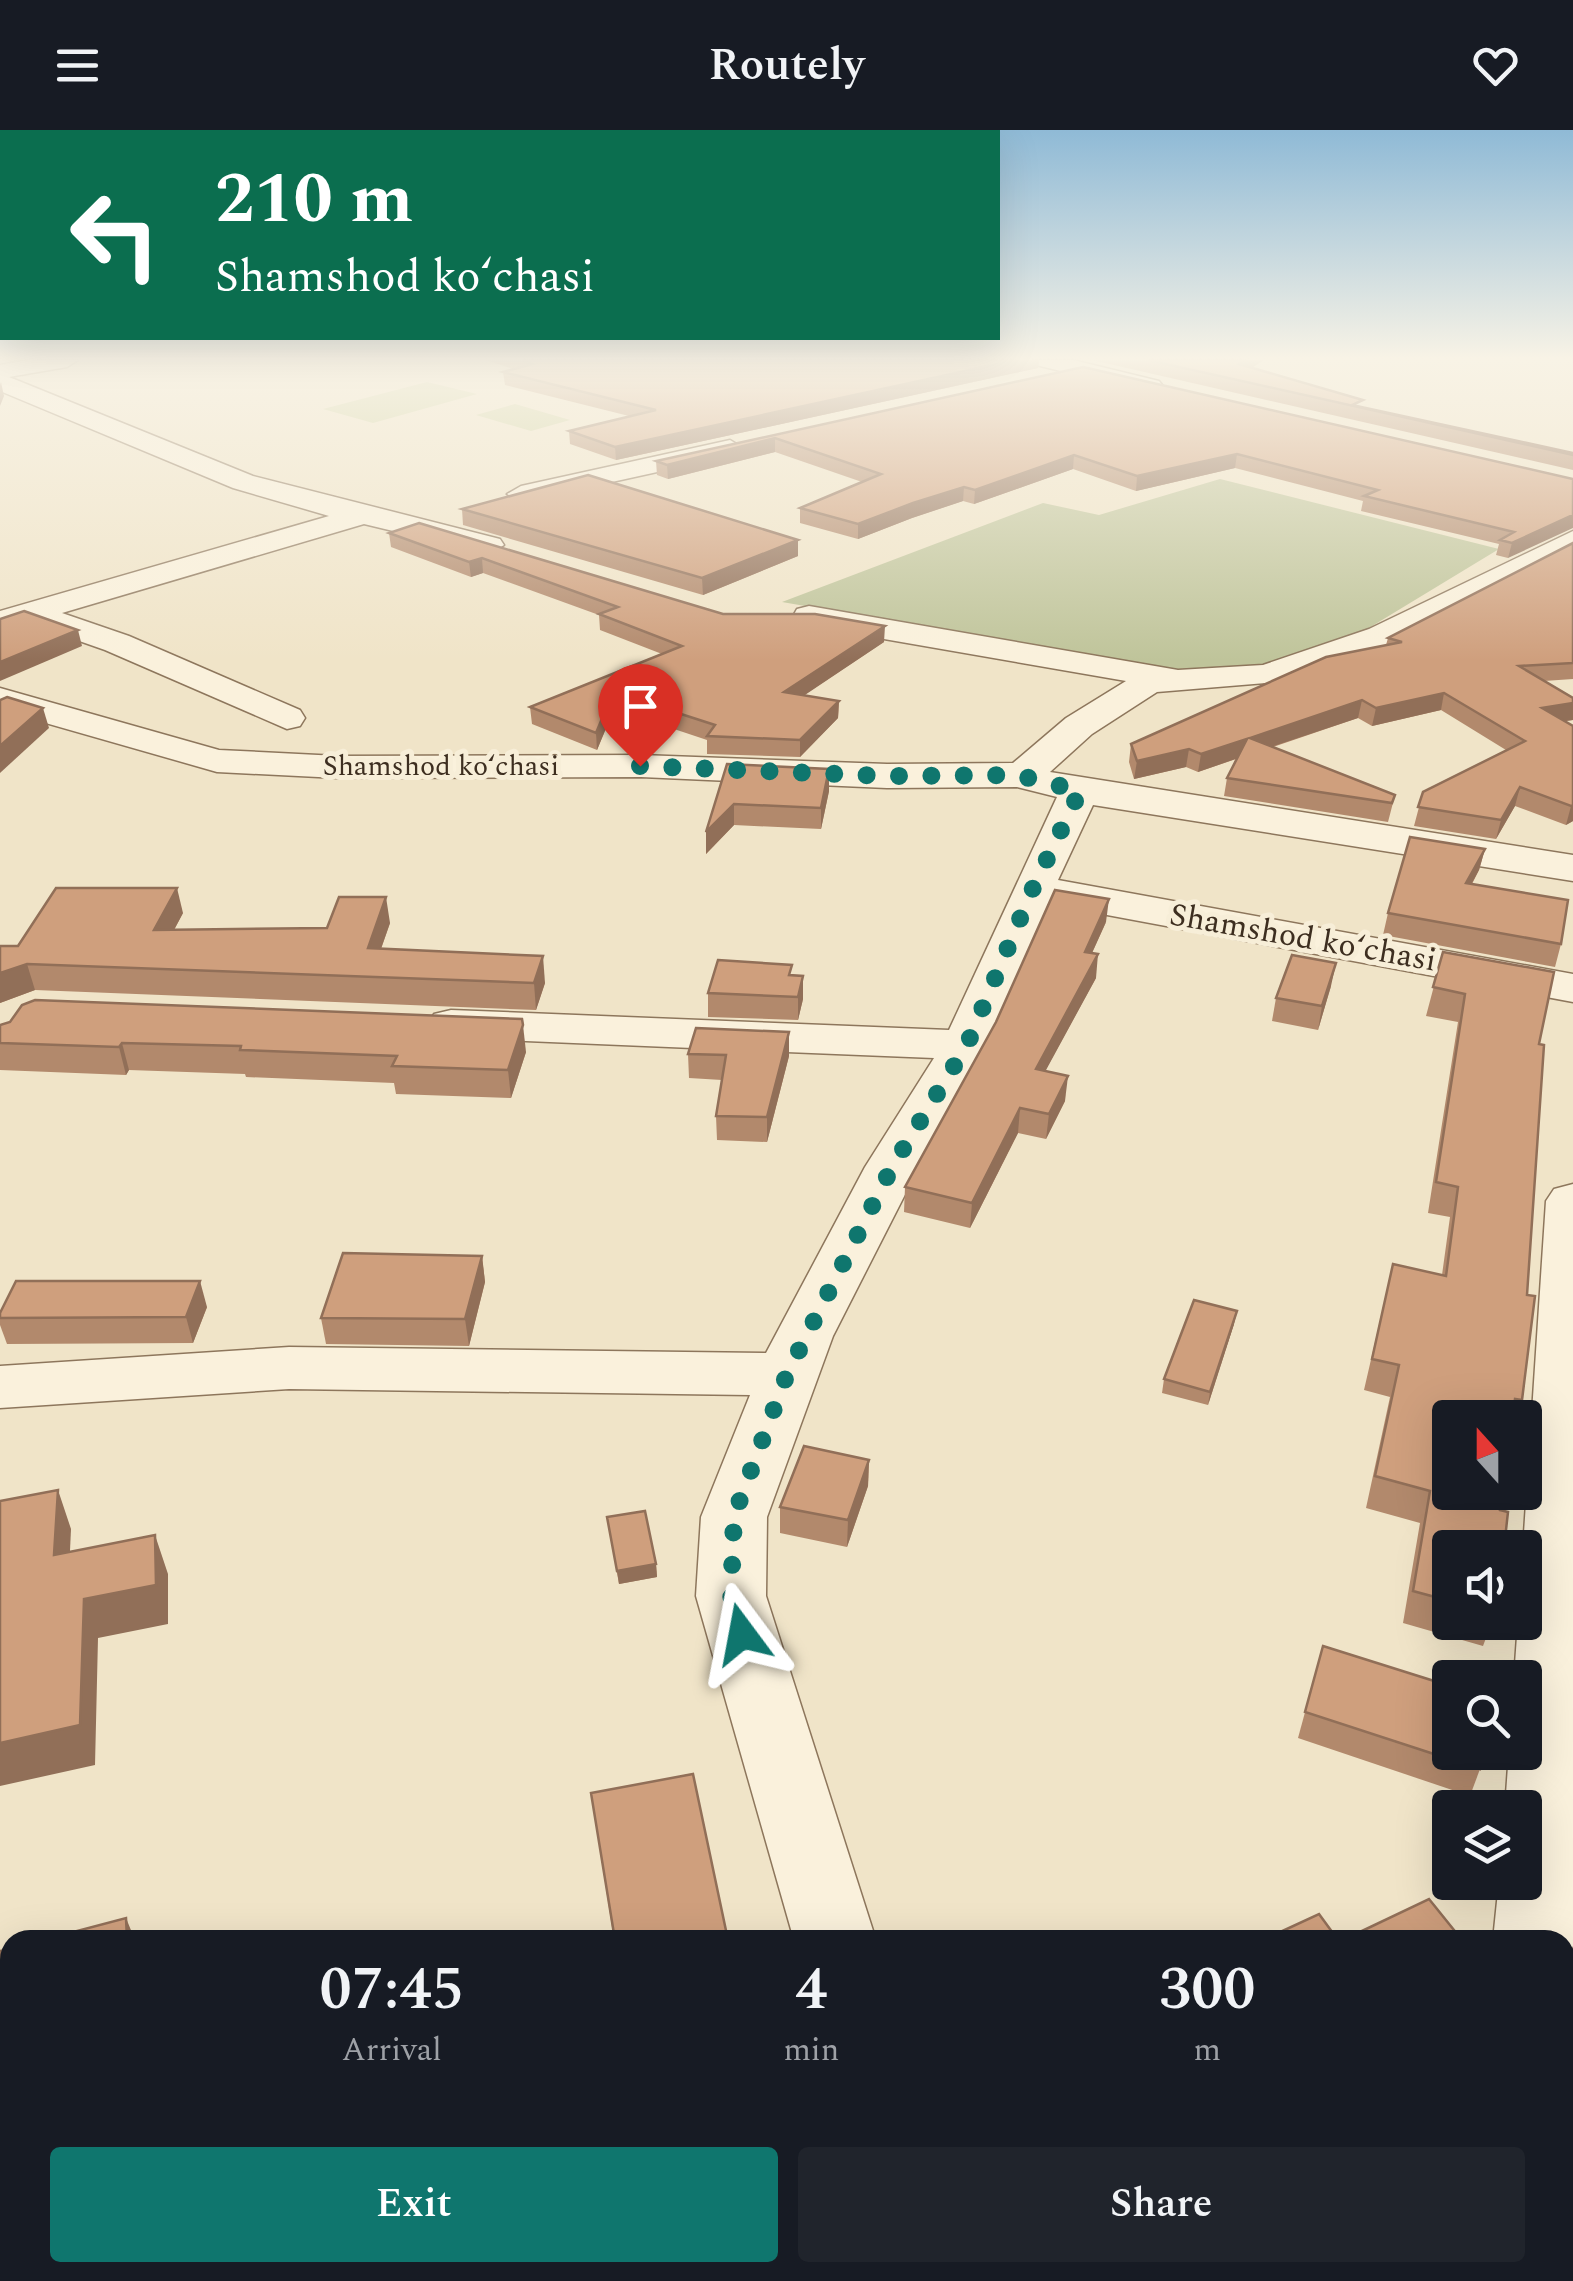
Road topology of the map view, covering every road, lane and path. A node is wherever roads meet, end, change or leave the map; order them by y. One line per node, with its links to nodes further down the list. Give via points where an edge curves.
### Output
1 (191, 460): 3 (street)
2 (677, 460): 4 (street)
3 (360, 516): 4 (street); 8 (street)
4 (417, 524): 6 (street)
5 (1573, 540): 9 (street, via 1381,636 1267,675)
6 (526, 556)
7 (781, 616): 9 (street, via 816,616)
8 (14, 617): 11 (street, via 116,643)
9 (1169, 678): 12 (street, via 1149,682 1079,726)
10 (0, 699): 12 (street, Shamshod koʻchasi, via 217,761)
11 (288, 718)
12 (1017, 775): 13 (street, Shamshod koʻchasi)
13 (1080, 791): 14 (street, Shamshod koʻchasi); 15 (street)
14 (1573, 868)
15 (1033, 888): 16 (street, Shamshod koʻchasi); 18 (street)
16 (1573, 988)
17 (412, 1023): 18 (street)
18 (967, 1045): 20 (street, via 892,1167)
19 (1573, 1201): 23 (street)
20 (787, 1374): 21 (street, via 289,1368); 22 (street, via 734,1516 731,1596)
21 (0, 1387)
22 (832, 1930)
23 (1535, 1930)

